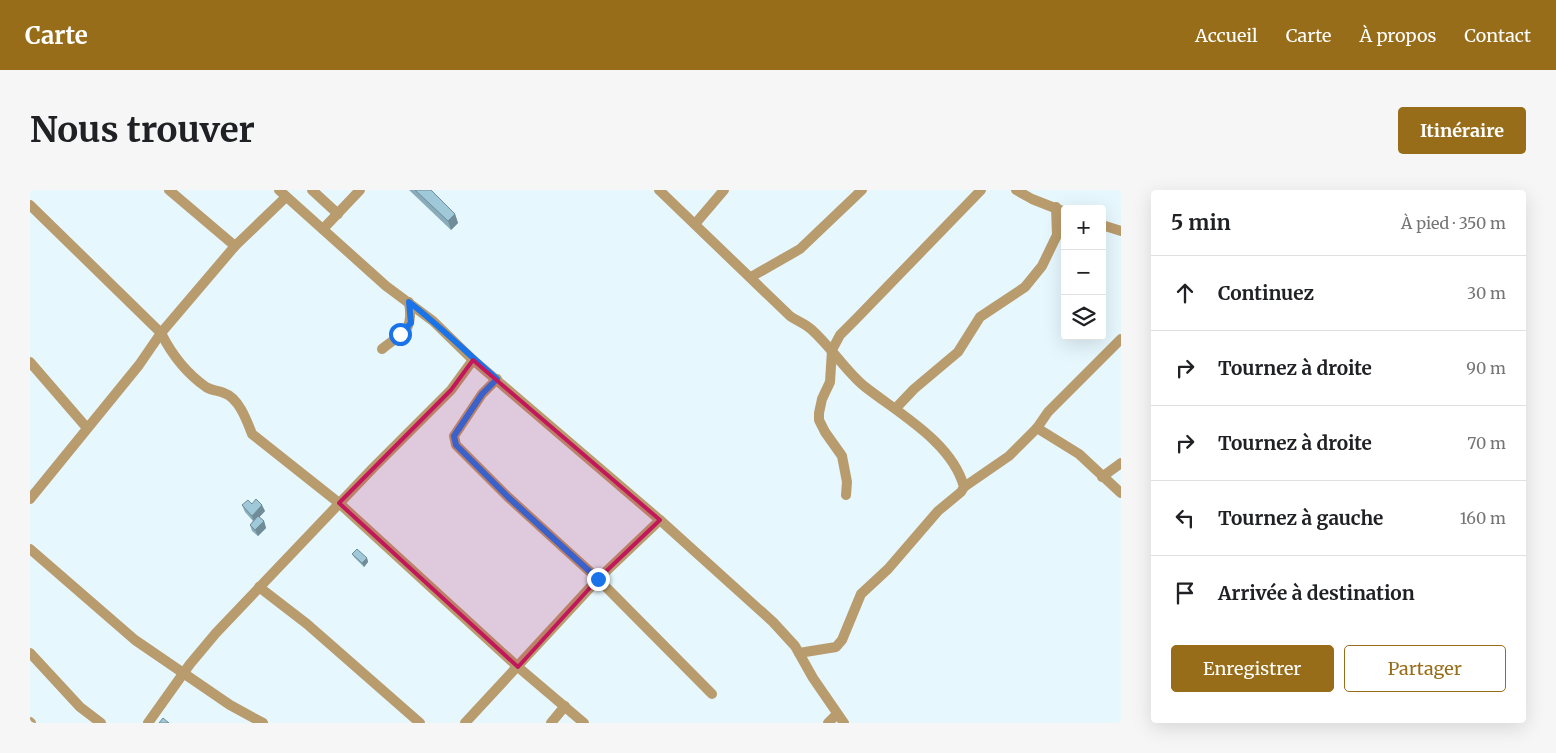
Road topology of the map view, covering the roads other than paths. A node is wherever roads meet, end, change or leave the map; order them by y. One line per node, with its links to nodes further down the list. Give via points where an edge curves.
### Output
1 (169, 190): 19 (street)
2 (312, 190): 12 (street)
3 (360, 190): 12 (street)
4 (659, 190): 13 (street)
5 (724, 190): 13 (street)
6 (862, 190): 20 (street, via 800,249)
7 (981, 190): 25 (street, via 840,336)
8 (1016, 190): 11 (street)
9 (282, 193): 15 (street); 19 (street)
10 (30, 205): 22 (street)
11 (1060, 209): 18 (street)
12 (338, 214): 15 (street)
13 (696, 224): 20 (street)
14 (1106, 226): 17 (street)
15 (323, 229): 21 (street, via 386,286)
16 (1061, 230): 18 (street)
17 (1121, 230)
18 (1057, 234): 29 (street, via 1042,266 1025,286 980,317 958,352)
19 (235, 246): 22 (street)
20 (751, 277): 25 (street, via 790,316 811,328)
21 (409, 302): 24 (street, via 408,328); 26 (street)
22 (161, 333): 30 (street, via 139,366); 38 (street, via 173,356 192,376 208,389 226,393 234,401 252,434)
23 (1119, 345): 31 (street, via 1048,412)
24 (382, 349)
25 (832, 350): 29 (street, via 864,386); 36 (street, via 830,382 822,399 819,420 842,456)
26 (473, 360): 28 (street); 38 (street, via 451,390)
27 (30, 362): 30 (street)
28 (497, 379): 39 (street); 41 (street, via 482,394 454,436 456,445)
29 (896, 408): 34 (street, via 957,467)
30 (87, 428): 37 (street)
31 (1037, 428): 33 (street, via 1079,454); 34 (street, via 1008,456)
32 (1121, 463): 33 (street)
33 (1102, 477): 35 (street)
34 (964, 487): 44 (street, via 938,510 888,569 861,594 842,640 836,646)
35 (1121, 493)
36 (846, 495)
37 (30, 500)
38 (339, 503): 42 (street); 45 (street)
39 (660, 520): 41 (street); 44 (street, via 773,622)
40 (30, 549): 46 (street, via 135,640)
41 (598, 579): 45 (street); 47 (street)
42 (259, 587): 46 (street); 53 (street, via 308,624)
43 (30, 653): 50 (street, via 80,707)
44 (799, 654): 49 (street)
45 (518, 667): 48 (street); 54 (street)
46 (185, 672): 51 (street); 52 (street, via 230,705)
47 (712, 694)
48 (565, 706): 55 (street); 56 (street)
49 (837, 714): 57 (street); 58 (street)
50 (101, 723)
51 (148, 723)
52 (263, 723)
53 (420, 723)
54 (465, 723)
55 (551, 723)
56 (584, 723)
57 (828, 723)
58 (844, 723)

